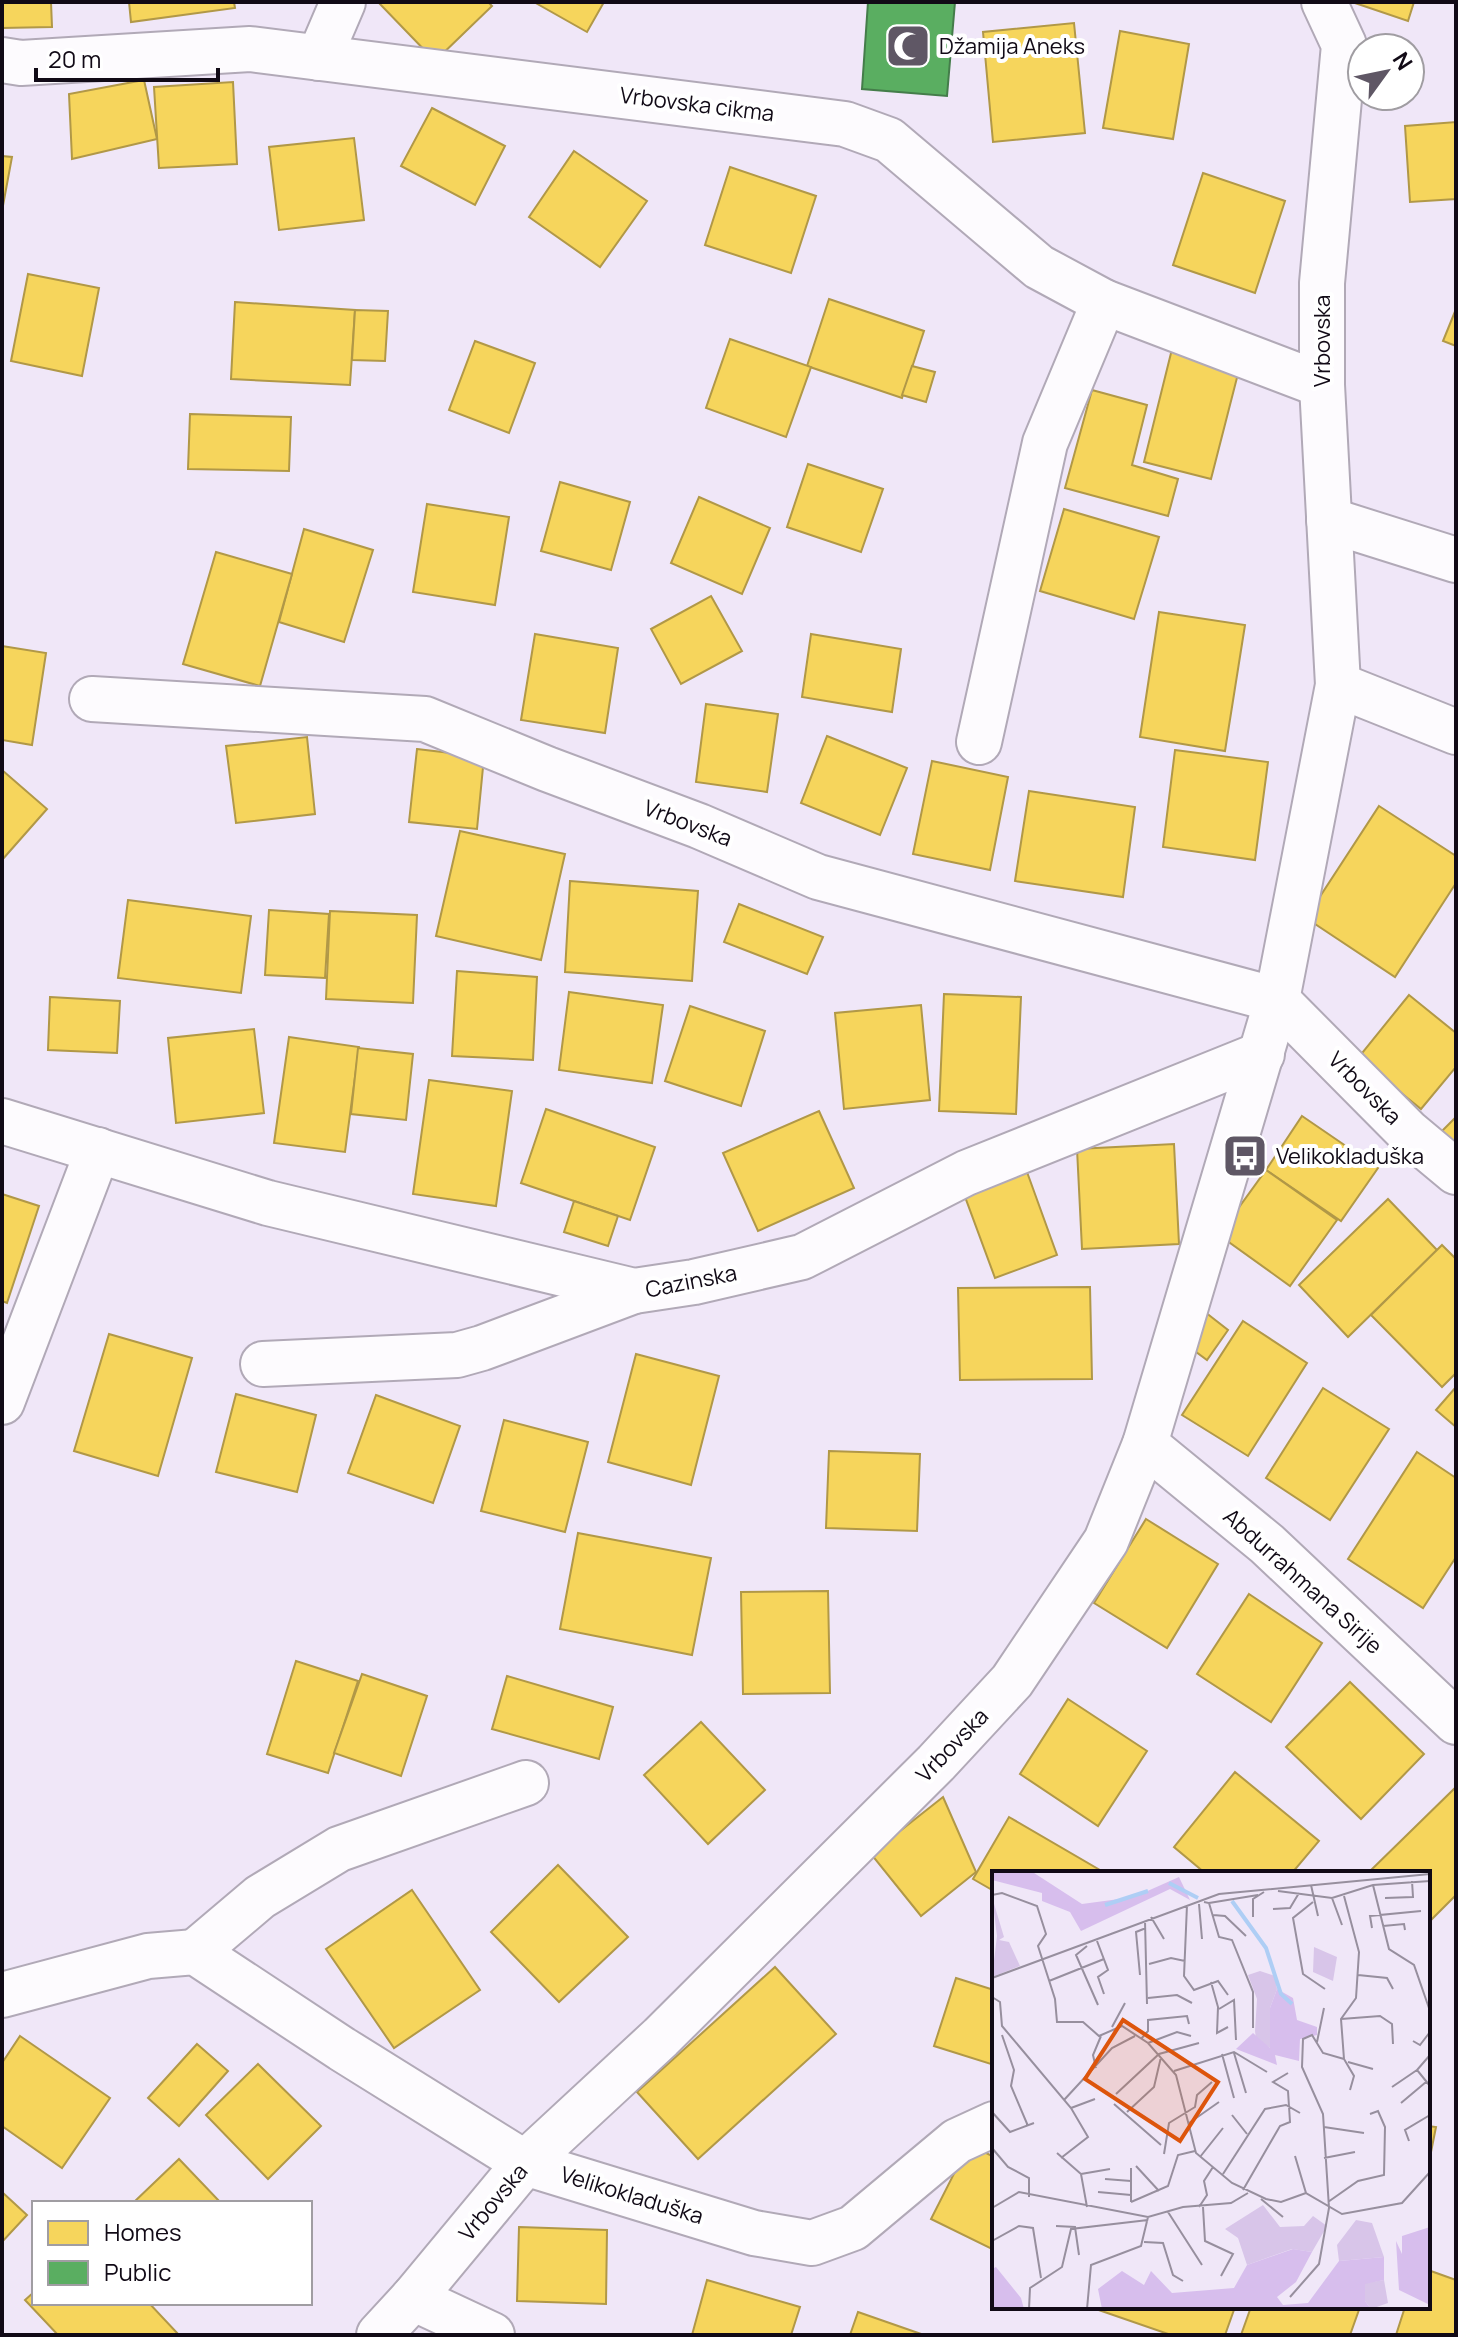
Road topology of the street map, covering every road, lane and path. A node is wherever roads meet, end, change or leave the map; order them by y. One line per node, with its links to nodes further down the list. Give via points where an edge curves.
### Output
1 (343, 2): 3 (street)
2 (1324, 2): 6 (street, Vrbovska, via 1344,45 1322,283)
3 (319, 58): 4 (street, Vrbovska cikma, via 250,49); 5 (street, Vrbovska cikma, via 845,124 889,140 1039,267)
4 (2, 60)
5 (1104, 302): 6 (street, Vrbovska cikma); 12 (street, via 1045,443)
6 (1322, 385): 7 (street, Vrbovska)
7 (1329, 520): 8 (street); 9 (street, Vrbovska)
8 (1456, 560)
9 (1338, 685): 11 (street); 13 (street, Vrbovska)
10 (92, 699): 13 (street, Vrbovska, via 425,719 818,877)
11 (1456, 732)
12 (979, 742)
13 (1277, 1000): 14 (street, Vrbovska); 17 (street, Vrbovska, via 1408,1132)
14 (1262, 1054): 18 (street, Cazinska, via 966,1173 802,1257); 21 (street, Vrbovska)
15 (2, 1121): 16 (street, Cazinska)
16 (98, 1150): 18 (street, Cazinska, via 268,1203); 20 (street)
17 (1456, 1172)
18 (634, 1291): 19 (street, via 457,1355)
19 (263, 1364)
20 (2, 1402)
21 (1145, 1444): 22 (street, Abdurrahmana Sirije, via 1267,1544); 27 (street, Vrbovska, via 1106,1541 1012,1681 661,2037)
22 (1456, 1722)
23 (526, 1783): 24 (street, via 339,1849 260,1897)
24 (195, 1952): 25 (street, via 148,1956); 27 (street, Velikokladuška)
25 (2, 1995)
26 (992, 2125): 27 (street, Velikokladuška, via 957,2141 853,2228 812,2243 754,2233)
27 (525, 2163): 28 (street, Vrbovska)
28 (413, 2298): 29 (street, Vrbovska); 30 (street)
29 (379, 2335)
30 (492, 2335)

